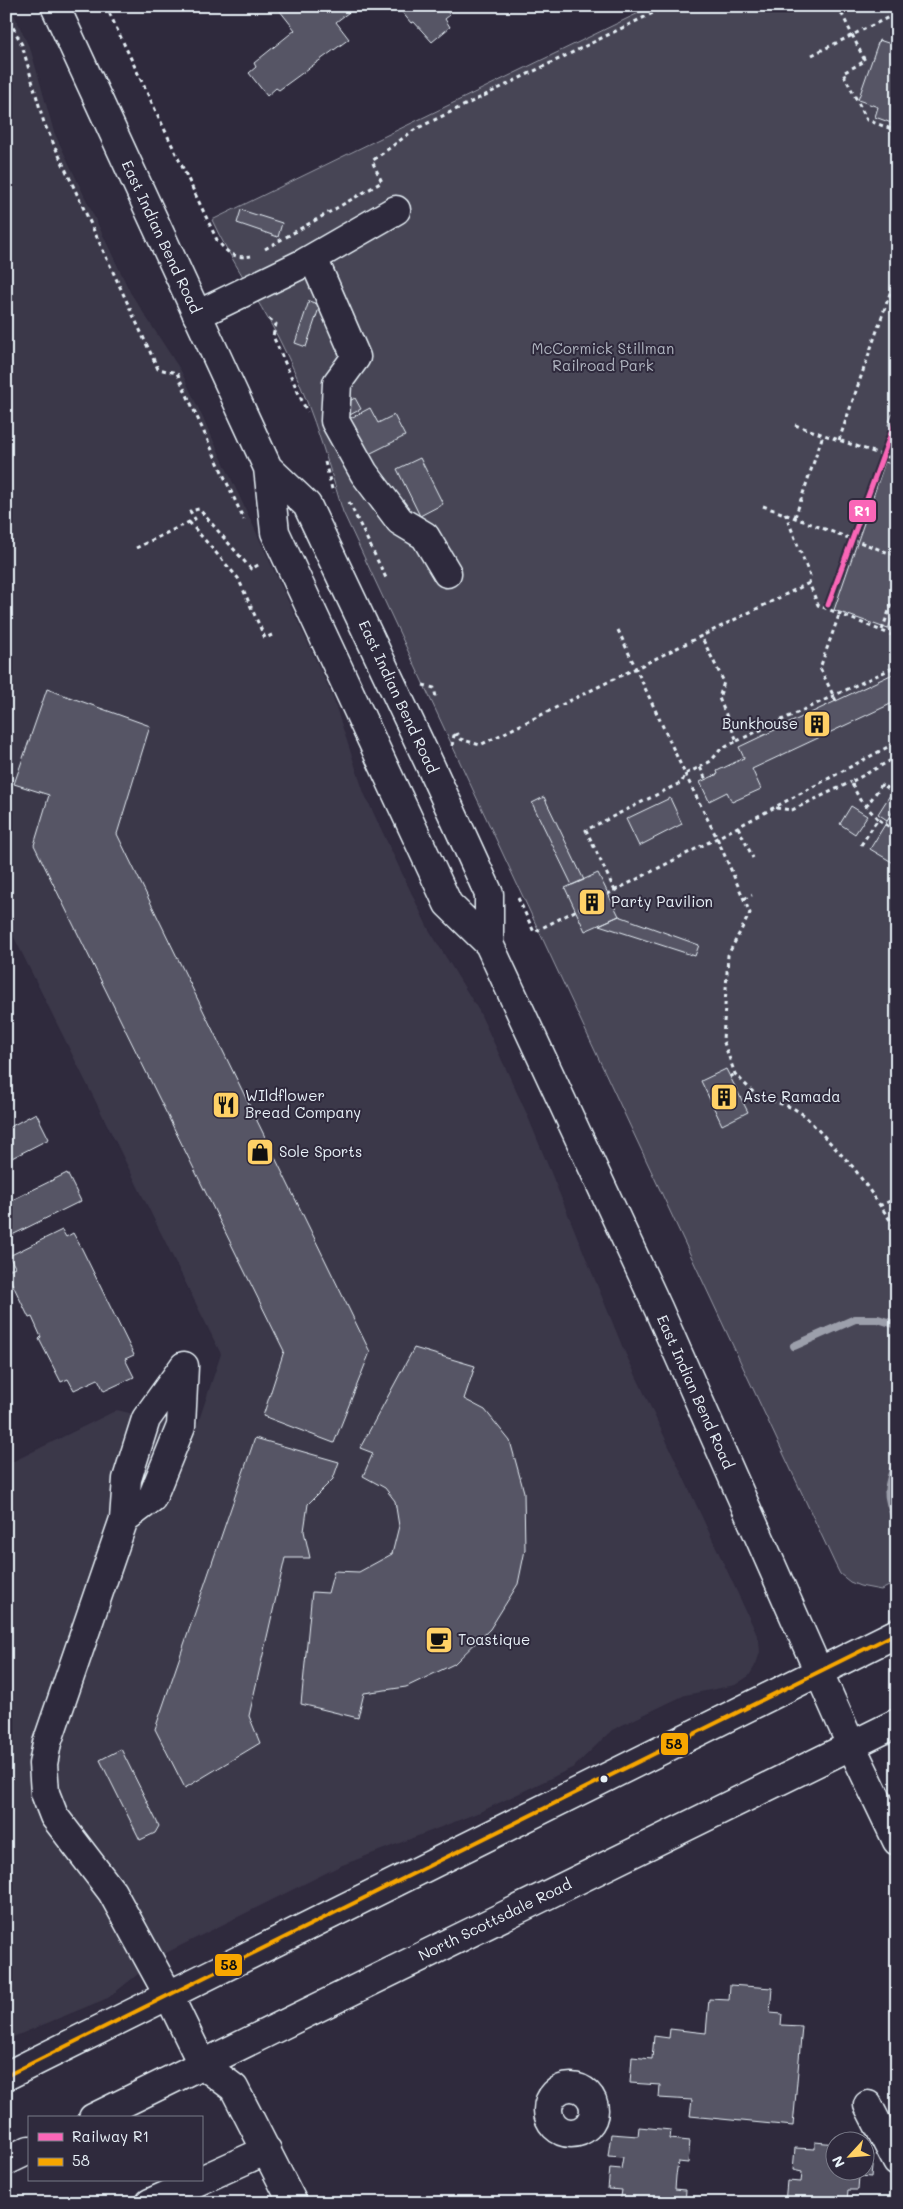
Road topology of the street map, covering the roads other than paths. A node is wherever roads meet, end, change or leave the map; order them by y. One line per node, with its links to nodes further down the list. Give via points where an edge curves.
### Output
1 (55, 6): 4 (main road, East Indian Bend Road)
2 (396, 210): 3 (main road)
3 (313, 258): 4 (main road); 6 (main road, via 356,357 337,383 335,421 364,473 400,521 426,536)
4 (197, 315): 5 (main road, East Indian Bend Road)
5 (268, 468): 7 (main road, East Indian Bend Road, via 275,532 385,770 448,904); 7 (main road, East Indian Bend Road, via 308,505 430,765 489,894)
6 (447, 572)
7 (489, 944): 10 (main road, East Indian Bend Road, via 658,1308)
8 (124, 1519): 14 (main road, via 47,1743 43,1764 45,1793 54,1816 107,1884)
9 (897, 1633): 10 (main road)
10 (818, 1671): 12 (main road, East Indian Bend Road); 14 (main road)
11 (897, 1723): 12 (main road, North Scottsdale Road)
12 (851, 1745): 13 (main road, East Indian Bend Road); 15 (main road, North Scottsdale Road)
13 (897, 1842)
14 (169, 1996): 15 (main road); 16 (main road)
15 (202, 2064): 18 (main road, North Scottsdale Road); 20 (main road, via 234,2088)
16 (6, 2076)
17 (868, 2105): 22 (main road)
18 (97, 2116)
19 (28, 2150): 21 (main road)
20 (267, 2150): 23 (main road); 26 (main road)
21 (6, 2161)
22 (897, 2162)
23 (202, 2180)
24 (197, 2182): 25 (main road)
25 (150, 2203)
26 (293, 2203)

